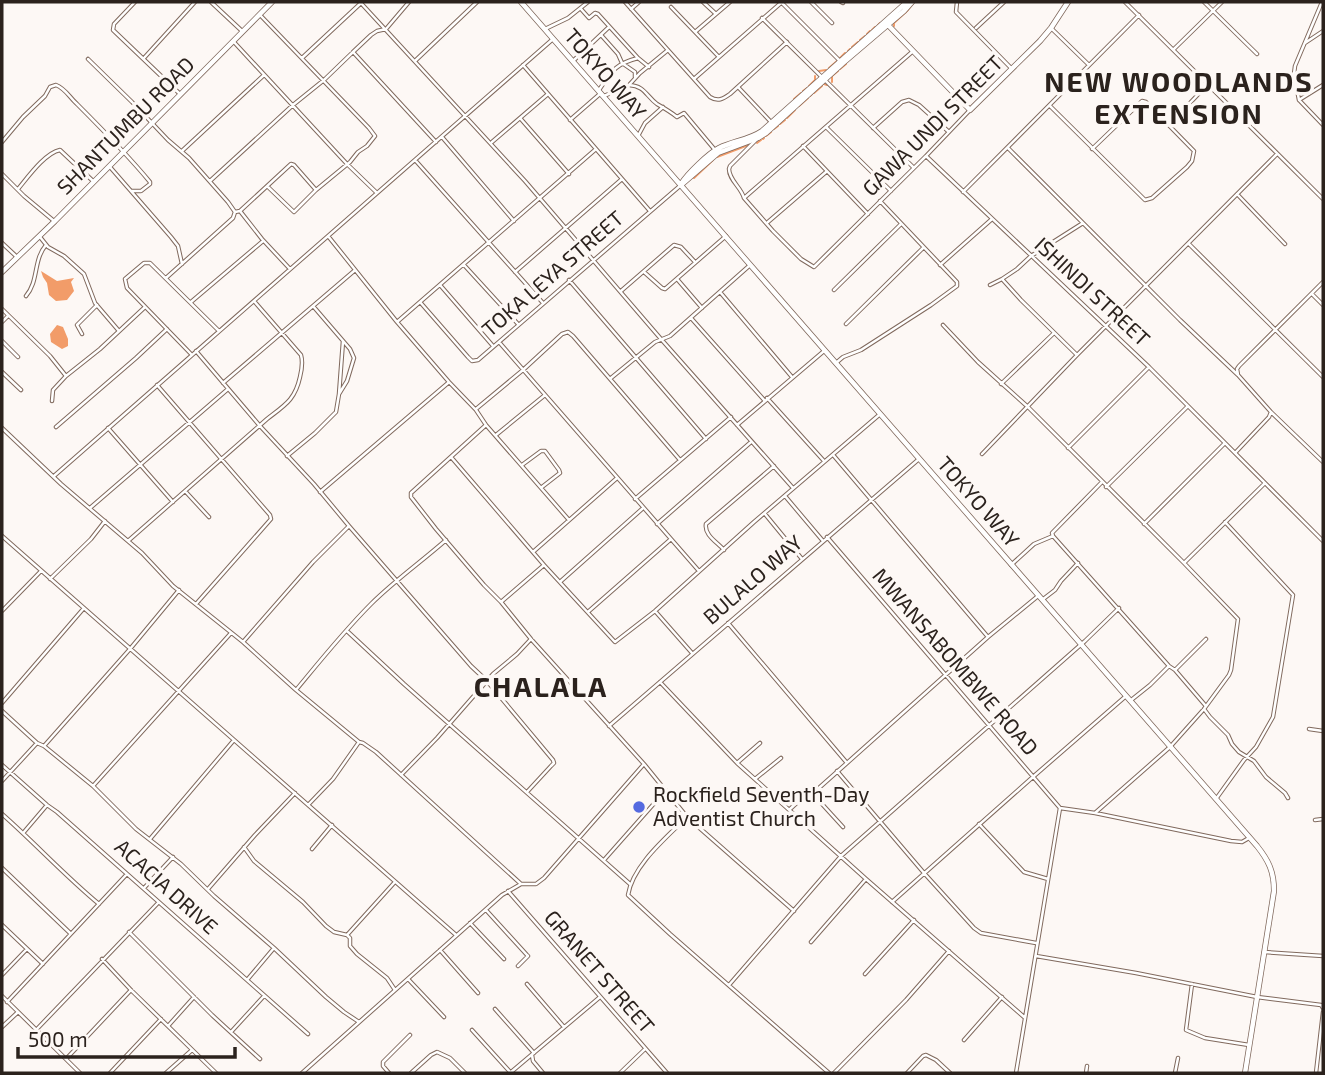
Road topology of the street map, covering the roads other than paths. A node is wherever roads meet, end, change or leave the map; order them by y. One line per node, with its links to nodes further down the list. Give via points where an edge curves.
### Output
1 (135, 2): 54 (street, via 113,28)
2 (195, 2): 54 (street)
3 (211, 2): 40 (street)
4 (272, 2): 29 (street, SHANTUMBU ROAD)
5 (361, 2): 37 (street); 55 (street)
6 (409, 2): 37 (street)
7 (477, 2): 58 (street)
8 (522, 2): 38 (street, TOKYO WAY)
9 (588, 2): 26 (street)
10 (625, 2): 27 (street)
11 (639, 2): 27 (street)
12 (703, 2): 30 (street)
13 (730, 2): 30 (street)
14 (781, 2): 32 (street); 60 (street)
15 (811, 2): 33 (street)
16 (909, 2): 34 (street)
17 (957, 2): 39 (street, via 956,12)
18 (1003, 2): 39 (street)
19 (1067, 2): 36 (street, GAWA UNDI STREET)
20 (1125, 2): 21 (street); 31 (street)
21 (1131, 2)
22 (1204, 2): 28 (street)
23 (1222, 2): 28 (street)
24 (1322, 2): 47 (street)
25 (671, 7): 41 (street)
26 (581, 9): 35 (street, via 589,18 597,13); 38 (street)
27 (631, 9): 48 (street)
28 (1213, 11): 49 (street); 52 (street)
29 (260, 14): 40 (street, SHANTUMBU ROAD); 55 (street)
30 (716, 14): 41 (street)
31 (1139, 15): 49 (street); 63 (street)
32 (762, 18): 46 (street); 53 (street)
33 (832, 23)
34 (886, 23): 51 (street); 60 (street); 67 (street)
35 (609, 27): 43 (street); 56 (street)
36 (1051, 28): 63 (street); 65 (street, GAWA UNDI STREET)
37 (386, 29): 50 (street, via 371,35); 58 (street)
38 (545, 29): 44 (street, TOKYO WAY)
39 (975, 29): 65 (street)
40 (243, 32): 45 (street, SHANTUMBU ROAD)
41 (695, 32): 53 (street)
42 (1323, 32): 47 (street)
43 (601, 34): 59 (street); 61 (street)
44 (554, 39): 59 (street, TOKYO WAY); 62 (street)
45 (233, 41): 66 (street); 76 (street, SHANTUMBU ROAD)
46 (787, 42): 67 (street); 74 (street)
47 (1304, 43): 78 (street, via 1294,70)
48 (668, 50): 64 (street); 68 (street)
49 (1174, 50): 71 (street)
50 (353, 52): 69 (street); 98 (street)
51 (912, 52): 80 (street); 83 (street)
52 (1257, 54)
53 (719, 57): 68 (street)
54 (144, 58): 76 (street)
55 (302, 58): 69 (street)
56 (638, 58): 61 (street); 64 (street)
57 (88, 60): 87 (street)
58 (415, 61): 84 (street)
59 (573, 61): 75 (street, TOKYO WAY)
60 (840, 61): 67 (street)
61 (622, 63): 70 (street, via 635,72); 75 (street)
62 (523, 65): 77 (street); 84 (street)
63 (1090, 65): 81 (street)
64 (649, 67): 70 (street)
65 (1013, 68): 83 (street, GAWA UNDI STREET)
66 (264, 74): 79 (street); 106 (street)
67 (824, 78): 80 (street); 88 (street); 95 (street, via 774,126)
68 (694, 79): 74 (street, via 717,100)
69 (324, 80): 79 (street); 110 (street, via 374,136)
70 (634, 80): 72 (street)
71 (1208, 84): 89 (street); 107 (street)
72 (629, 85): 75 (street); 82 (street, via 642,88)
73 (1323, 85): 78 (street)
74 (738, 86): 88 (street)
75 (601, 93): 86 (street); 94 (street, TOKYO WAY)
76 (180, 94): 87 (street, SHANTUMBU ROAD)
77 (548, 94): 85 (street); 86 (street)
78 (1299, 100): 90 (street)
79 (293, 105): 110 (street); 119 (street)
80 (851, 105): 91 (street); 92 (street)
81 (1050, 106): 101 (street); 103 (street)
82 (663, 107): 94 (street); 104 (street, via 677,117 684,113)
83 (971, 110): 93 (street, GAWA UNDI STREET)
84 (466, 115): 96 (street); 99 (street)
85 (520, 118): 99 (street); 115 (street)
86 (570, 120): 102 (street)
87 (152, 122): 105 (street, SHANTUMBU ROAD); 106 (street)
88 (772, 123): 95 (street)
89 (1169, 125): 103 (street, via 1142,101); 103 (street, via 1193,149 1194,156 1150,200 1143,199)
90 (1323, 125)
91 (826, 127): 100 (street); 126 (street)
92 (873, 128): 93 (street, via 909,100); 112 (street)
93 (949, 132): 108 (street, GAWA UNDI STREET)
94 (638, 136): 116 (street, TOKYO WAY)
95 (757, 136): 104 (street); 117 (street, via 718,153); 132 (street, via 729,169)
96 (442, 137): 98 (street); 141 (street)
97 (2, 142): 105 (street, via 56,85)
98 (436, 142): 109 (street)
99 (491, 143): 131 (street)
100 (803, 146): 113 (street); 132 (street)
101 (1008, 148): 128 (street); 143 (street)
102 (596, 149): 115 (street); 118 (street)
103 (1092, 149)
104 (715, 150): 117 (street)
105 (124, 151): 111 (street, SHANTUMBU ROAD); 125 (street, via 150,182 141,191)
106 (182, 152): 119 (street)
107 (1278, 154): 130 (street); 133 (street)
108 (926, 156): 112 (street, GAWA UNDI STREET); 128 (street, ISHINDI STREET)
109 (415, 160): 129 (street); 151 (street)
110 (347, 164): 124 (street); 129 (street)
111 (109, 166): 120 (street, SHANTUMBU ROAD); 125 (street)
112 (914, 168): 126 (street, GAWA UNDI STREET)
113 (826, 172): 138 (street); 142 (street)
114 (2, 174): 123 (street)
115 (569, 174): 131 (street)
116 (674, 177): 117 (street); 121 (street, TOKYO WAY)
117 (689, 177): 121 (street); 127 (street)
118 (622, 179): 136 (street); 145 (street)
119 (210, 181): 137 (street)
120 (94, 182): 123 (street, via 55,150); 140 (street, SHANTUMBU ROAD)
121 (681, 185): 127 (street, TOKYO WAY); 136 (street, TOKA LEYA STREET)
122 (267, 186): 124 (street, via 294,212); 124 (street, via 291,164); 135 (street)
123 (18, 189): 140 (street)
124 (316, 190)
125 (132, 191): 160 (street, via 178,246)
126 (891, 191): 134 (street, GAWA UNDI STREET)
127 (688, 192): 148 (street, TOKYO WAY)
128 (963, 192): 139 (street, ISHINDI STREET)
129 (377, 193): 147 (street)
130 (1237, 194): 152 (street); 153 (street)
131 (541, 198): 141 (street); 145 (street)
132 (744, 198): 142 (street)
133 (1323, 199)
134 (880, 201): 138 (street, GAWA UNDI STREET); 144 (street)
135 (240, 211): 137 (street); 149 (street)
136 (650, 211): 158 (street, TOKA LEYA STREET)
137 (235, 212): 160 (street)
138 (868, 214): 142 (street, GAWA UNDI STREET, via 814,267)
139 (992, 219): 156 (street, ISHINDI STREET); 163 (street)
140 (55, 221): 146 (street, SHANTUMBU ROAD)
141 (514, 221): 151 (street)
142 (767, 222)
143 (1084, 223): 156 (street); 176 (street)
144 (901, 224): 155 (street); 177 (street)
145 (565, 228): 158 (street); 167 (street)
146 (39, 236): 154 (street); 157 (street, SHANTUMBU ROAD)
147 (328, 236): 164 (street); 165 (street)
148 (726, 236): 159 (street); 162 (street, TOKYO WAY)
149 (263, 241): 164 (street); 184 (street)
150 (2, 243): 157 (street)
151 (489, 243): 161 (street); 167 (street)
152 (1189, 243): 176 (street); 201 (street)
153 (1285, 244)
154 (46, 245): 181 (street); 186 (street, via 84,274)
155 (923, 248): 163 (street); 197 (street)
156 (1031, 256): 171 (street); 199 (street, ISHINDI STREET)
157 (17, 257): 166 (street, SHANTUMBU ROAD)
158 (594, 259): 172 (street, TOKA LEYA STREET); 178 (street)
159 (695, 262): 168 (street, via 674,245); 170 (street)
160 (182, 264): 169 (street)
161 (464, 265): 174 (street); 196 (street)
162 (750, 265): 179 (street); 213 (street, TOKYO WAY)
163 (940, 265): 218 (street, via 957,282 955,288)
164 (290, 269): 182 (street)
165 (354, 270): 189 (street); 195 (street)
166 (2, 272)
167 (515, 272): 185 (street)
168 (644, 272): 170 (street, via 663,289); 178 (street)
169 (166, 278): 184 (street); 188 (street, via 146,262 125,279 127,288)
170 (677, 279): 190 (street)
171 (1002, 279): 175 (street); 205 (street)
172 (569, 280): 185 (street, TOKA LEYA STREET); 217 (street)
173 (1323, 282): 180 (street)
174 (440, 285): 183 (street); 211 (street)
175 (990, 285)
176 (1146, 285): 199 (street); 222 (street)
177 (834, 290)
178 (621, 292): 207 (street)
179 (720, 292): 190 (street); 224 (street)
180 (1312, 294): 187 (street); 201 (street)
181 (26, 296)
182 (254, 301): 203 (street); 204 (street)
183 (420, 302): 195 (street); 211 (street, TOKA LEYA STREET, via 472,360)
184 (190, 303): 203 (street)
185 (543, 303): 196 (street, TOKA LEYA STREET)
186 (97, 305): 202 (street); 206 (street, via 77,324)
187 (1323, 305)
188 (145, 306): 200 (street); 202 (street)
189 (313, 306): 204 (street); 209 (street)
190 (702, 308): 193 (street)
191 (2, 309): 192 (street)
192 (8, 316): 194 (street); 223 (street)
193 (691, 318): 207 (street); 235 (street)
194 (2, 322)
195 (397, 322): 227 (street)
196 (518, 324): 210 (street, TOKA LEYA STREET)
197 (846, 324)
198 (943, 324): 229 (street)
199 (1106, 326): 215 (street); 219 (street, ISHINDI STREET)
200 (167, 329): 214 (street); 246 (street)
201 (1275, 330): 222 (street, via 1239,366); 225 (street)
202 (119, 331): 223 (street)
203 (219, 331): 212 (street)
204 (281, 333): 228 (street); 247 (street, via 302,358 297,391)
205 (1054, 333): 215 (street); 229 (street)
206 (82, 334)
207 (661, 339): 217 (street); 242 (street)
208 (2, 341): 216 (street)
209 (343, 341): 234 (street); 234 (street, via 354,356)
210 (499, 342): 211 (street, TOKA LEYA STREET); 220 (street)
211 (493, 346)
212 (196, 351): 214 (street); 228 (street)
213 (824, 351): 218 (street, TOKYO WAY); 224 (street)
214 (192, 355): 230 (street)
215 (1077, 355): 238 (street)
216 (18, 357)
217 (636, 358): 226 (street); 251 (street)
218 (836, 364): 241 (street, TOKYO WAY)
219 (1149, 367): 237 (street, ISHINDI STREET); 254 (street)
220 (523, 370): 226 (street, via 568,332); 233 (street); 239 (street)
221 (2, 372): 232 (street)
222 (1238, 375): 240 (street)
223 (66, 376): 236 (street, via 53,390)
224 (792, 377): 235 (street)
225 (1323, 377)
226 (611, 378): 262 (street)
227 (449, 382): 239 (street); 276 (street)
228 (223, 383): 231 (street)
229 (1001, 384): 238 (street)
230 (157, 385): 243 (street); 249 (street)
231 (228, 388): 243 (street); 247 (street)
232 (21, 390)
233 (545, 395): 250 (street); 269 (street)
234 (338, 396): 258 (street, via 331,418)
235 (766, 400): 245 (street); 263 (street)
236 (52, 401)
237 (1188, 406): 253 (street, ISHINDI STREET); 272 (street)
238 (1028, 407): 254 (street); 256 (street)
239 (476, 410): 244 (street)
240 (1271, 412): 255 (street); 264 (street)
241 (880, 414): 257 (street); 261 (street, TOKYO WAY)
242 (731, 417): 245 (street); 251 (street)
243 (188, 422): 260 (street); 265 (street)
244 (486, 425): 250 (street); 259 (street)
245 (737, 425): 252 (street)
246 (56, 426)
247 (260, 426): 258 (street); 260 (street)
248 (2, 428): 268 (street)
249 (108, 428): 265 (street); 268 (street)
250 (496, 435): 266 (street)
251 (706, 439): 262 (street)
252 (751, 442): 267 (street); 288 (street)
253 (1225, 443): 255 (street, ISHINDI STREET); 289 (street)
254 (1068, 448): 270 (street)
255 (1235, 453): 271 (street, ISHINDI STREET)
256 (982, 454)
257 (833, 455): 263 (street); 279 (street)
258 (287, 456): 276 (street)
259 (451, 457): 295 (street, via 410,495); 300 (street)
260 (222, 459): 275 (street); 314 (street, via 271,519)
261 (919, 459): 279 (street, BULALO WAY); 305 (street, TOKYO WAY)
262 (680, 460): 278 (street)
263 (825, 462): 274 (street)
264 (1323, 462)
265 (141, 464): 280 (street); 281 (street)
266 (522, 465): 273 (street); 273 (street, via 545,451 560,473)
267 (774, 466): 274 (street); 299 (street, via 706,524 707,533)
268 (54, 476): 281 (street)
269 (617, 478): 278 (street); 285 (street)
270 (1102, 482): 272 (street); 292 (street)
271 (1265, 482): 287 (street); 298 (street, ISHINDI STREET)
272 (1107, 486): 289 (street)
273 (542, 488): 285 (street)
274 (793, 488): 277 (street)
275 (185, 491): 280 (street); 284 (street)
276 (320, 492): 290 (street)
277 (785, 496): 283 (street); 297 (street)
278 (635, 499): 282 (street)
279 (871, 499): 293 (street, BULALO WAY); 323 (street)
280 (173, 502): 296 (street)
281 (90, 508): 286 (street)
282 (643, 508): 288 (street); 310 (street)
283 (765, 514): 299 (street); 301 (street)
284 (209, 517)
285 (569, 520): 300 (street)
286 (105, 521): 296 (street); 308 (street)
287 (1225, 522): 303 (street); 352 (street, via 1293,595 1275,712)
288 (657, 524): 294 (street)
289 (1144, 524): 303 (street)
290 (349, 526): 309 (street); 326 (street)
291 (2, 536): 306 (street)
292 (1053, 536): 302 (street); 305 (street, via 1034,544)
293 (827, 537): 297 (street, BULALO WAY); 332 (street, MWANSABOMBWE ROAD)
294 (670, 539): 307 (street); 319 (street)
295 (446, 540): 309 (street); 313 (street)
296 (128, 541): 311 (street)
297 (822, 541): 301 (street, BULALO WAY)
298 (1323, 541)
299 (724, 550): 307 (street)
300 (533, 552): 304 (street)
301 (802, 559): 320 (street, BULALO WAY)
302 (1077, 563): 312 (street, via 1055,590); 316 (street)
303 (1184, 563): 339 (street, via 1238,619 1230,673)
304 (544, 565): 310 (street); 313 (street)
305 (1011, 565): 312 (street, TOKYO WAY)
306 (41, 571): 308 (street); 317 (street)
307 (699, 572): 318 (street)
308 (50, 579): 315 (street)
309 (397, 580): 321 (street); 333 (street)
310 (561, 581): 319 (street)
311 (179, 590): 314 (street); 328 (street)
312 (1040, 598): 323 (street); 327 (street, TOKYO WAY)
313 (501, 602): 324 (street)
314 (197, 604): 322 (street)
315 (84, 608): 328 (street); 338 (street)
316 (1119, 608): 327 (street); 330 (street)
317 (2, 611)
318 (655, 611): 319 (street, via 615,642); 329 (street)
319 (589, 612)
320 (728, 623): 329 (street, BULALO WAY); 355 (street)
321 (346, 631): 335 (street); 341 (street)
322 (231, 633): 326 (street); 336 (street)
323 (988, 637): 332 (street)
324 (531, 639): 333 (street); 343 (street)
325 (1206, 639): 331 (street)
326 (243, 642): 335 (street)
327 (1080, 644): 337 (street, TOKYO WAY); 342 (street)
328 (130, 649): 336 (street); 350 (street)
329 (692, 654): 334 (street, BULALO WAY)
330 (1169, 666): 331 (street); 337 (street)
331 (1175, 670): 339 (street)
332 (945, 675): 342 (street, MWANSABOMBWE ROAD); 355 (street)
333 (487, 681): 341 (street); 366 (street, via 553,760)
334 (660, 682): 343 (street, BULALO WAY); 354 (street)
335 (296, 690): 347 (street)
336 (178, 692): 346 (street); 364 (street)
337 (1128, 698): 351 (street, TOKYO WAY); 361 (street)
338 (2, 703)
339 (1205, 707): 351 (street); 352 (street, via 1238,752)
340 (2, 711): 348 (street)
341 (450, 723): 360 (street); 366 (street)
342 (989, 725): 361 (street, MWANSABOMBWE ROAD); 381 (street)
343 (609, 726): 356 (street)
344 (1309, 729): 345 (street)
345 (1323, 731)
346 (234, 740): 367 (street); 388 (street)
347 (359, 742): 360 (street); 372 (street)
348 (37, 743): 350 (street); 359 (street)
349 (760, 743): 354 (street)
350 (44, 746): 364 (street)
351 (1170, 747): 370 (street, TOKYO WAY); 375 (street)
352 (1247, 757): 369 (street); 370 (street)
353 (780, 758): 362 (street)
354 (737, 763): 362 (street)
355 (847, 763): 358 (street)
356 (645, 764): 365 (street); 386 (street)
357 (2, 765): 359 (street, ACACIA DRIVE)
358 (837, 771): 368 (street); 381 (street)
359 (10, 772): 363 (street); 371 (street, ACACIA DRIVE)
360 (401, 775): 400 (street)
361 (1034, 776): 373 (street, MWANSABOMBWE ROAD); 382 (street)
362 (755, 779): 374 (street)
363 (2, 781)
364 (93, 786): 388 (street)
365 (666, 790): 377 (street); 393 (street)
366 (527, 792): 386 (street)
367 (295, 793): 372 (street); 389 (street)
368 (811, 794): 374 (street); 384 (street)
369 (1288, 798)
370 (1216, 799): 387 (street, TOKYO WAY)
371 (47, 805): 385 (street); 396 (street, ACACIA DRIVE)
372 (308, 805): 383 (street)
373 (1060, 808): 375 (street); 398 (street)
374 (789, 810): 391 (street)
375 (1095, 813): 387 (street, via 1231,841)
376 (4, 816): 380 (street); 385 (street)
377 (687, 817): 401 (street, via 644,862); 409 (street)
378 (1323, 819): 379 (street)
379 (1315, 820)
380 (2, 821)
381 (879, 821): 391 (street); 395 (street)
382 (979, 824): 395 (street); 398 (street, via 1024,872)
383 (332, 825): 390 (street); 399 (street)
384 (843, 827)
385 (23, 833): 407 (street)
386 (579, 837): 393 (street); 400 (street, via 544,878 536,884)
387 (1250, 838): 423 (street, TOKYO WAY, via 1270,863 1274,878)
388 (149, 840): 392 (street)
389 (244, 847): 403 (street); 415 (street, via 326,926)
390 (312, 849)
391 (841, 856): 397 (street); 409 (street)
392 (173, 857): 402 (street); 403 (street)
393 (604, 860): 401 (street)
394 (2, 868): 414 (street)
395 (924, 873): 405 (street); 418 (street, via 979,933)
396 (127, 874): 402 (street, ACACIA DRIVE); 407 (street)
397 (866, 879): 405 (street); 417 (street)
398 (1048, 879): 418 (street)
399 (395, 882): 415 (street); 416 (street)
400 (522, 884): 404 (street)
401 (631, 884): 436 (street, via 629,897)
402 (143, 889): 406 (street, ACACIA DRIVE)
403 (208, 889): 419 (street)
404 (508, 891): 408 (street); 443 (street, GRANET STREET)
405 (892, 902): 410 (street)
406 (158, 903): 413 (street); 433 (street, ACACIA DRIVE)
407 (99, 904): 414 (street)
408 (486, 910): 411 (street); 429 (street, via 528,956)
409 (794, 911): 436 (street)
410 (914, 920): 422 (street); 430 (street)
411 (470, 923): 416 (street); 427 (street)
412 (2, 925): 420 (street)
413 (129, 932): 426 (street); 442 (street)
414 (70, 933): 428 (street)
415 (348, 935): 438 (street, via 356,954)
416 (456, 935): 421 (street)
417 (811, 942)
418 (1037, 943): 424 (street)
419 (274, 947): 433 (street); 453 (street)
420 (27, 949): 428 (street); 431 (street)
421 (440, 950): 432 (street); 439 (street)
422 (949, 951): 444 (street); 484 (street)
423 (1264, 952): 425 (street); 445 (street, TOKYO WAY)
424 (1036, 956): 435 (street); 451 (street)
425 (1323, 956)
426 (102, 960): 437 (street); 457 (street)
427 (504, 960)
428 (43, 964): 446 (street)
429 (518, 966)
430 (865, 974)
431 (2, 975)
432 (408, 979): 438 (street); 450 (street)
433 (247, 981): 441 (street, ACACIA DRIVE)
434 (527, 984): 456 (street)
435 (1192, 984): 445 (street); 463 (street, via 1186,1030)
436 (729, 985): 483 (street)
437 (131, 990): 452 (street); 468 (street)
438 (396, 990): 453 (street)
439 (478, 993)
440 (2, 996): 446 (street)
441 (264, 996): 459 (street); 460 (street, ACACIA DRIVE)
442 (194, 997): 454 (street); 459 (street)
443 (600, 997): 456 (street); 464 (street, GRANET STREET)
444 (1002, 997): 451 (street); 462 (street)
445 (1257, 998): 448 (street, via 1321,1005); 463 (street, TOKYO WAY)
446 (7, 1002): 449 (street)
447 (495, 1009): 466 (street)
448 (1323, 1010): 491 (street)
449 (18, 1012): 455 (street); 457 (street)
450 (444, 1017)
451 (1024, 1017): 487 (street)
452 (161, 1019): 454 (street); 472 (street)
453 (359, 1022): 475 (street)
454 (168, 1026): 465 (street)
455 (2, 1027)
456 (564, 1027): 466 (street)
457 (36, 1030): 468 (street)
458 (472, 1030): 479 (street)
459 (231, 1032): 469 (street)
460 (308, 1034)
461 (410, 1035): 476 (street, via 385,1058 383,1066)
462 (964, 1040)
463 (1249, 1045): 490 (street, TOKYO WAY)
464 (645, 1049): 481 (street); 482 (street, GRANET STREET)
465 (192, 1050): 473 (street); 474 (street)
466 (533, 1054): 479 (street); 480 (street)
467 (1178, 1058): 489 (street)
468 (66, 1059): 471 (street)
469 (260, 1059)
470 (1087, 1066): 488 (street)
471 (80, 1073)
472 (110, 1073)
473 (166, 1073)
474 (216, 1073)
475 (302, 1073)
476 (390, 1073)
477 (411, 1073): 478 (street, via 437,1052)
478 (466, 1073)
479 (511, 1073)
480 (543, 1073)
481 (620, 1073)
482 (667, 1073)
483 (829, 1073)
484 (834, 1073)
485 (907, 1073): 486 (street, via 926,1055)
486 (950, 1073)
487 (1016, 1073)
488 (1086, 1073)
489 (1175, 1073)
490 (1245, 1073)
491 (1316, 1073)

